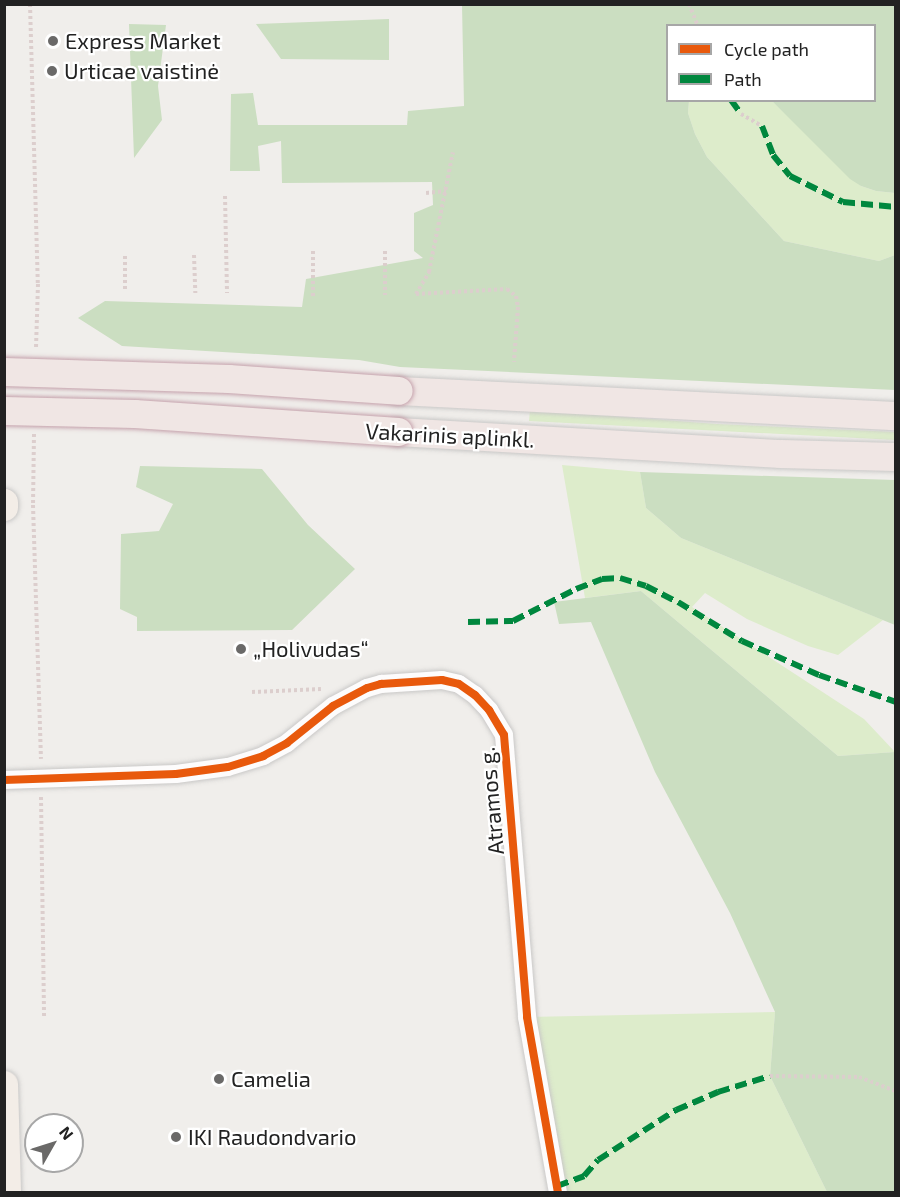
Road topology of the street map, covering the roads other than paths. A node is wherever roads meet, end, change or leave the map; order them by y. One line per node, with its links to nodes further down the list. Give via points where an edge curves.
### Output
1 (4, 372): 3 (highway, Vakarinis aplinkl., bridge, via 229,379)
2 (4, 411): 4 (highway, Vakarinis aplinkl., bridge, via 135,414 781,454)
3 (896, 416)
4 (896, 457)
5 (4, 780): 8 (street, Atramos g., via 176,774 228,767 287,743 333,706 367,688 420,681 459,684 489,711 504,735 527,1017)
6 (4, 1084): 7 (main road)
7 (7, 1192)
8 (558, 1192)

